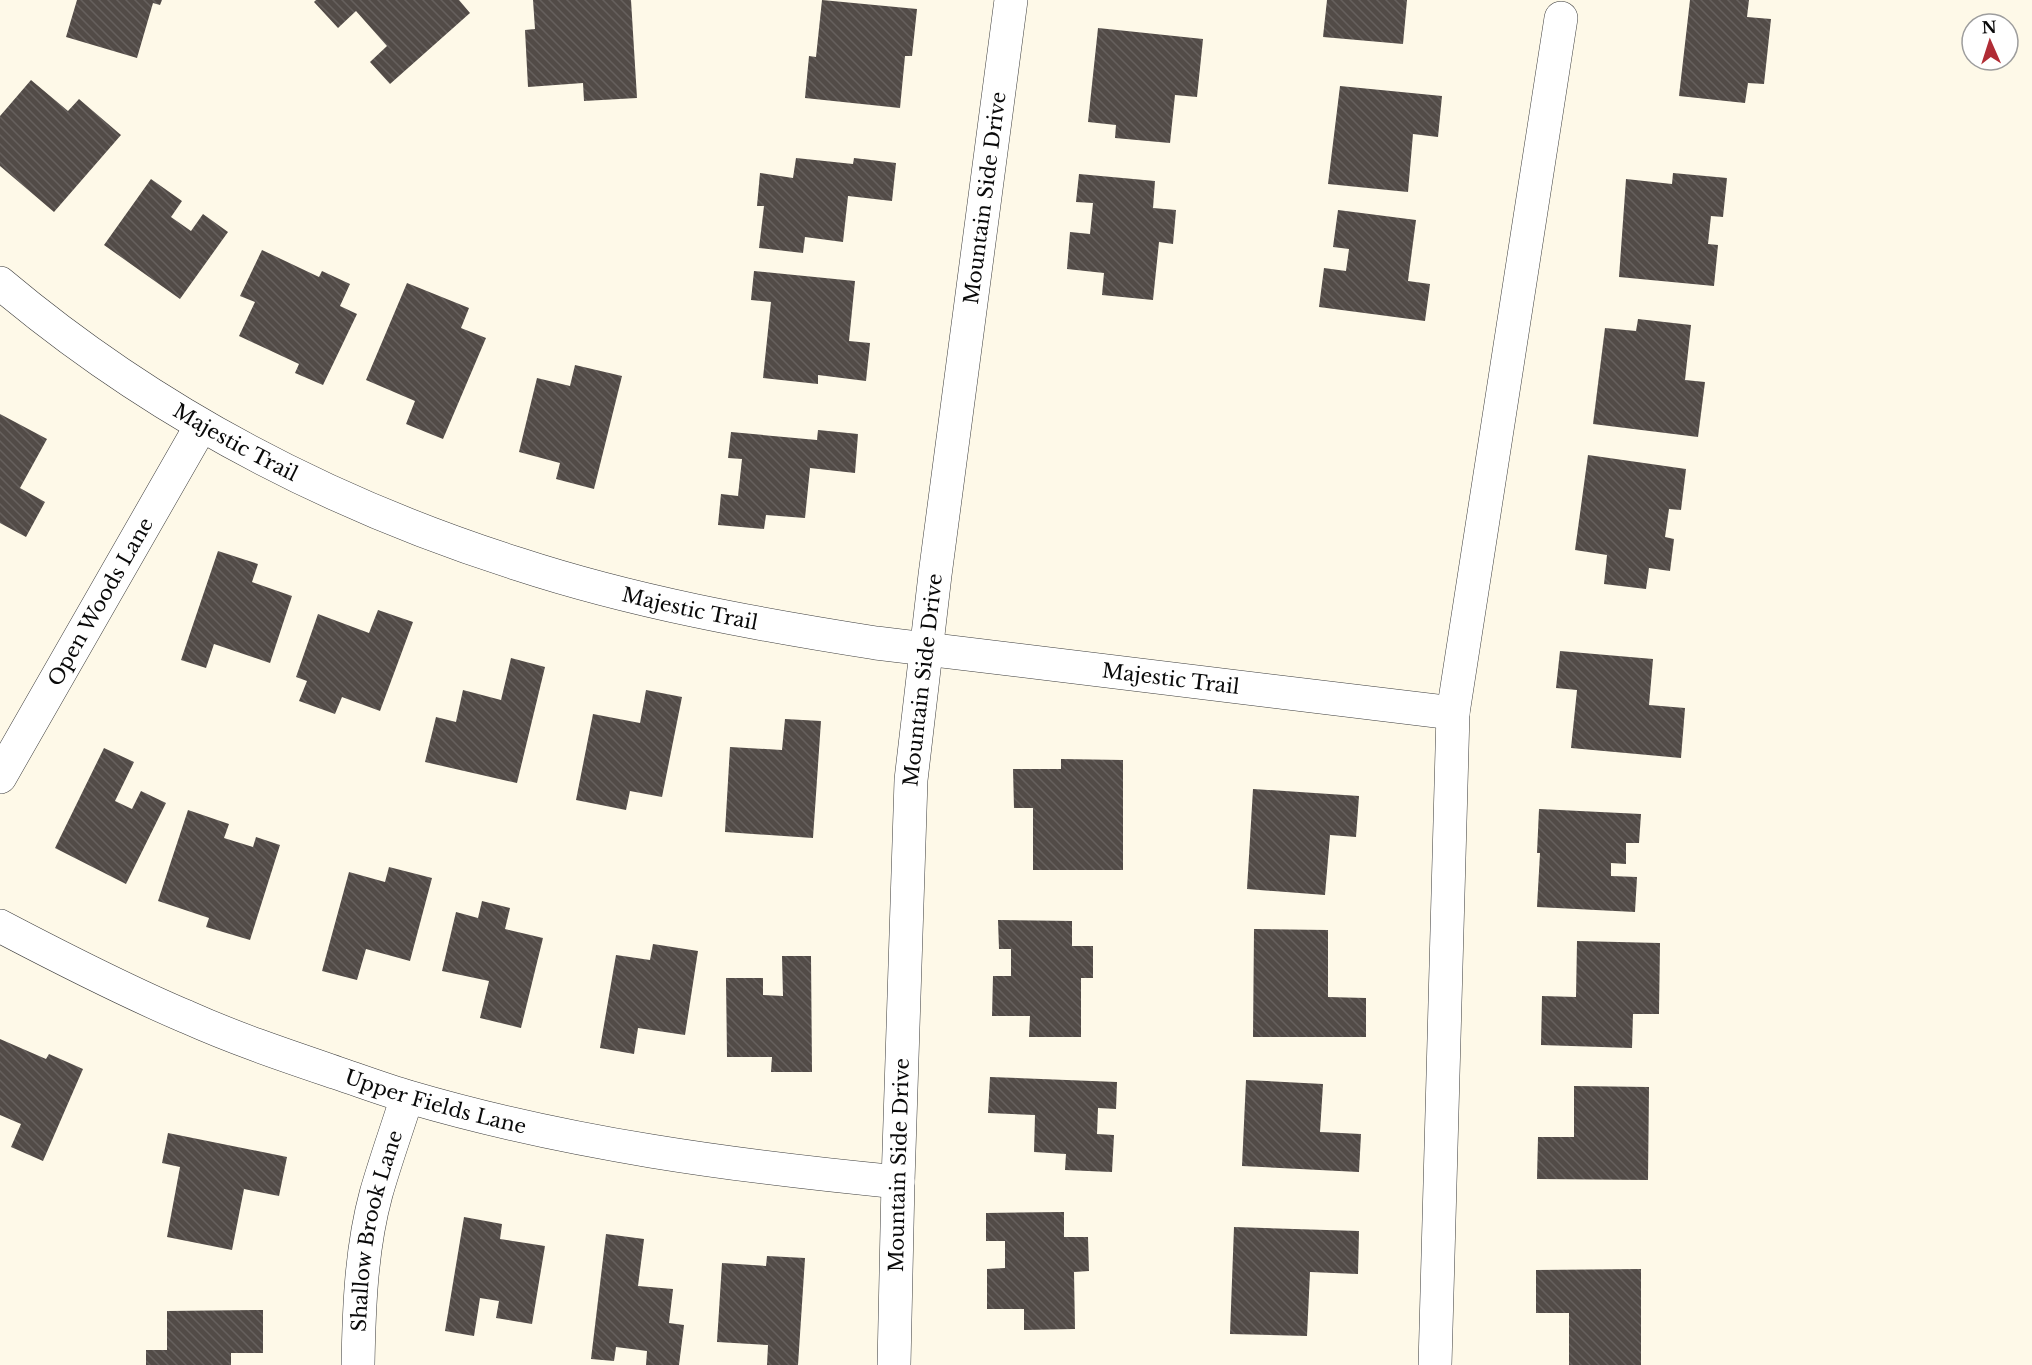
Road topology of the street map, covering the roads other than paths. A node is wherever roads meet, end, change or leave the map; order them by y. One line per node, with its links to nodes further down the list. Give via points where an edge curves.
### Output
1 (1011, 0): 5 (street, Mountain Side Drive)
2 (1561, 18): 6 (street)
3 (0, 283): 4 (street, Majestic Trail, via 74,342)
4 (201, 426): 5 (street, Majestic Trail, via 366,509 519,565 702,612 787,629); 7 (street, Open Woods Lane)
5 (926, 648): 6 (street, Majestic Trail); 10 (street, Mountain Side Drive, via 910,802)
6 (1453, 713): 13 (street)
7 (0, 777)
8 (0, 926): 9 (street, Upper Fields Lane, via 186,1017)
9 (407, 1097): 10 (street, Upper Fields Lane, via 483,1117 670,1155); 11 (street, Shallow Brook Lane, via 376,1195 367,1240)
10 (898, 1182): 12 (street, Mountain Side Drive)
11 (358, 1365)
12 (894, 1365)
13 (1435, 1365)

